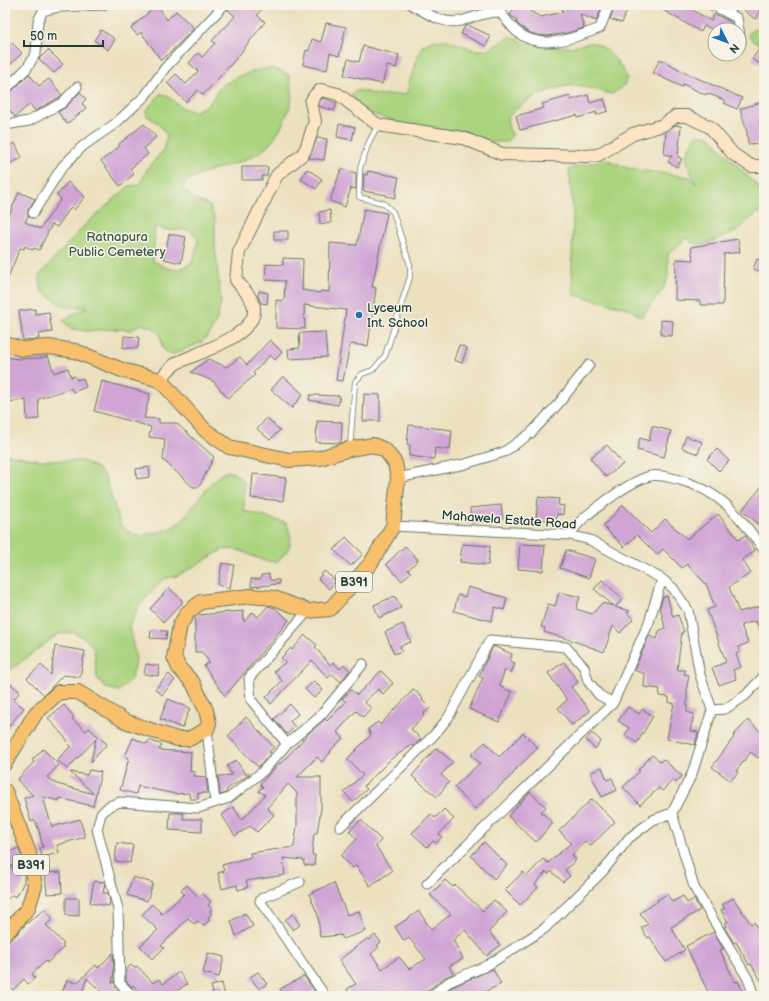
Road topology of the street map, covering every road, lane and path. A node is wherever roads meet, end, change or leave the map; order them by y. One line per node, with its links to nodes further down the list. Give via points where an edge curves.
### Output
1 (103, 5): 9 (street, via 59,7 43,11 38,21 36,54 27,68)
2 (224, 5): 13 (street, via 165,68 145,96 116,123 83,146 62,167)
3 (412, 5): 6 (street)
4 (609, 5): 6 (street, via 600,28 574,39 555,42 533,40 517,31 500,12 489,11 458,21 442,21)
5 (712, 5): 7 (street, via 737,18)
6 (431, 10)
7 (738, 22)
8 (77, 88): 10 (street, via 62,103 29,121)
9 (5, 90)
10 (5, 125)
11 (378, 125): 12 (street, via 463,138 502,154 586,156 598,155 633,134 663,125 676,116 687,116 710,127 733,154 751,166); 16 (street, via 338,94 321,90 315,95 311,102 315,121 307,146 303,154 277,175 239,252 236,280 250,297 254,309 250,323 224,343 176,363); 17 (lane, via 360,168 359,197 383,203 393,212 410,265 410,277 385,356 373,370 362,374 355,382)
12 (764, 166)
13 (33, 213)
14 (5, 344): 16 (main road, via 22,349 49,347 75,351 122,370)
15 (589, 365): 18 (street, via 531,433 504,452 465,464)
16 (160, 380): 17 (main road, B391, via 205,430 229,447 289,460 320,458)
17 (349, 449): 18 (main road, B391, via 373,445 385,450 395,463)
18 (398, 478): 19 (main road, B391)
19 (393, 526): 20 (street, Mahawela Estate Road); 23 (main road, B391, via 370,563 330,610)
20 (570, 535): 21 (street, via 589,513 624,488 649,476 661,475 692,483 725,502 741,518); 22 (street, Mahawela Estate Road, via 590,540)
21 (764, 550)
22 (662, 579): 26 (street, via 649,622); 27 (street, Mahawela Estate Road, via 673,588 688,610 700,675)
23 (308, 611): 28 (main road, B391, via 274,598 250,596 201,602 188,612 180,625 174,657 179,668 193,683 206,710 209,723); 29 (street, via 249,678 251,700)
24 (363, 664): 29 (street, via 321,715)
25 (764, 676): 27 (street, via 745,696 724,709)
26 (613, 703): 34 (street, via 599,695 588,681 584,667 566,647 490,640 448,718 434,736); 36 (street)
27 (712, 710): 33 (street, via 692,774)
28 (207, 729): 30 (main road, via 189,739 177,739 125,721 78,692 59,692 36,713); 32 (street)
29 (287, 744): 32 (street, via 262,772 228,798)
30 (5, 762)
31 (5, 791): 37 (main road, B391, via 29,853 35,886 28,908)
32 (215, 802): 38 (street, via 198,808 120,802 109,806 101,814 97,829 118,909 120,983)
33 (672, 813): 40 (street, via 653,820 630,838 603,871 544,929 488,965 449,982); 41 (street, via 694,887 748,979)
34 (340, 827)
35 (300, 882): 39 (street, via 260,901)
36 (427, 884)
37 (5, 933)
38 (132, 996)
39 (325, 996)
40 (431, 996)
41 (754, 996)

